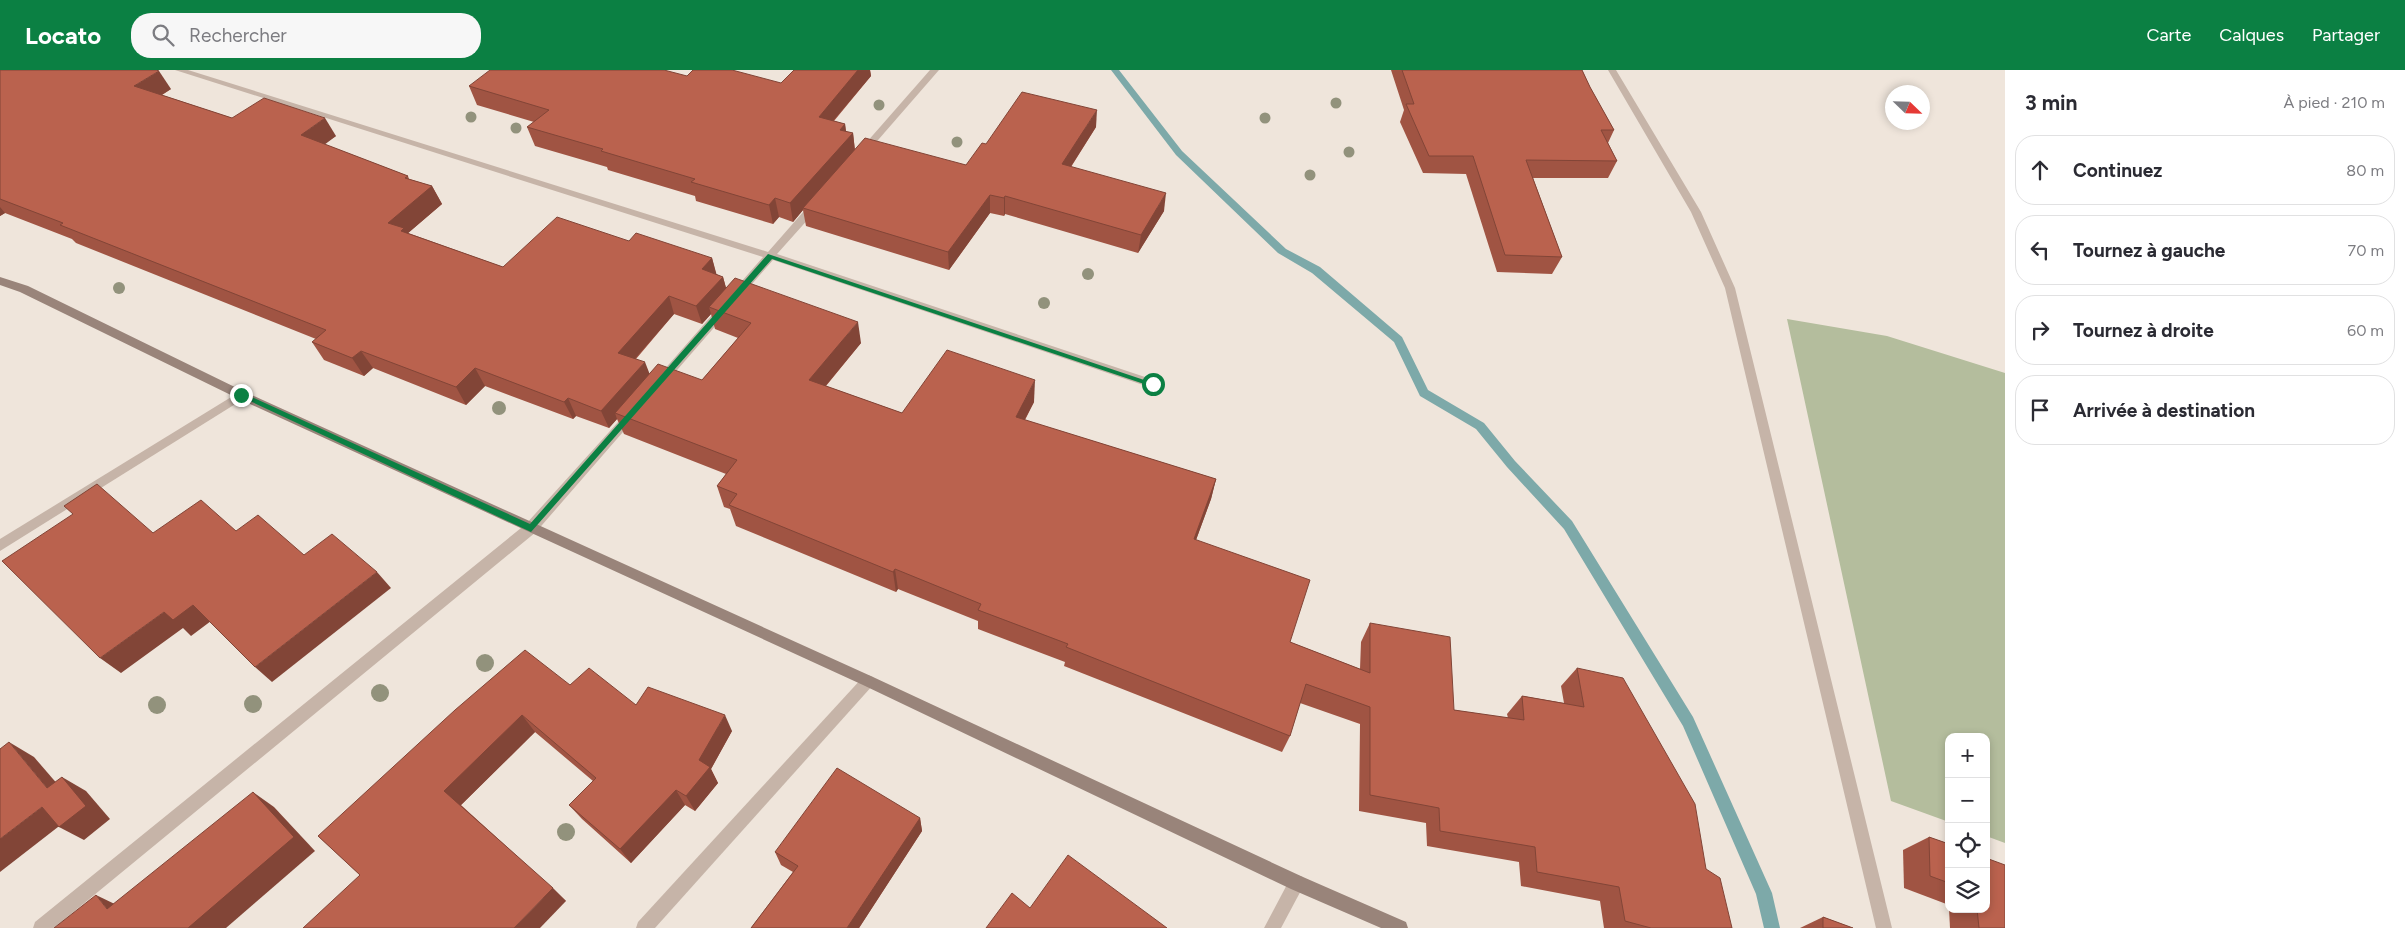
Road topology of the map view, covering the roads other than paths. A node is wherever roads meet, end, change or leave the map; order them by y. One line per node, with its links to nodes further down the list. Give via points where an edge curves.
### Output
1 (179, 70): 6 (street)
2 (935, 70): 4 (street)
3 (1612, 70): 20 (street, via 1696,212 1730,288)
4 (856, 159)
5 (823, 196): 6 (street)
6 (771, 256): 8 (street); 9 (street)
7 (0, 281): 10 (street)
8 (1153, 384)
9 (654, 388)
10 (241, 395): 12 (street); 13 (street)
11 (641, 403): 12 (street)
12 (531, 528): 14 (street); 16 (street)
13 (0, 546)
14 (868, 681): 15 (street); 17 (street)
15 (1297, 883): 18 (street); 19 (street)
16 (41, 928)
17 (644, 928)
18 (1272, 928)
19 (1400, 928)
20 (1884, 928)

